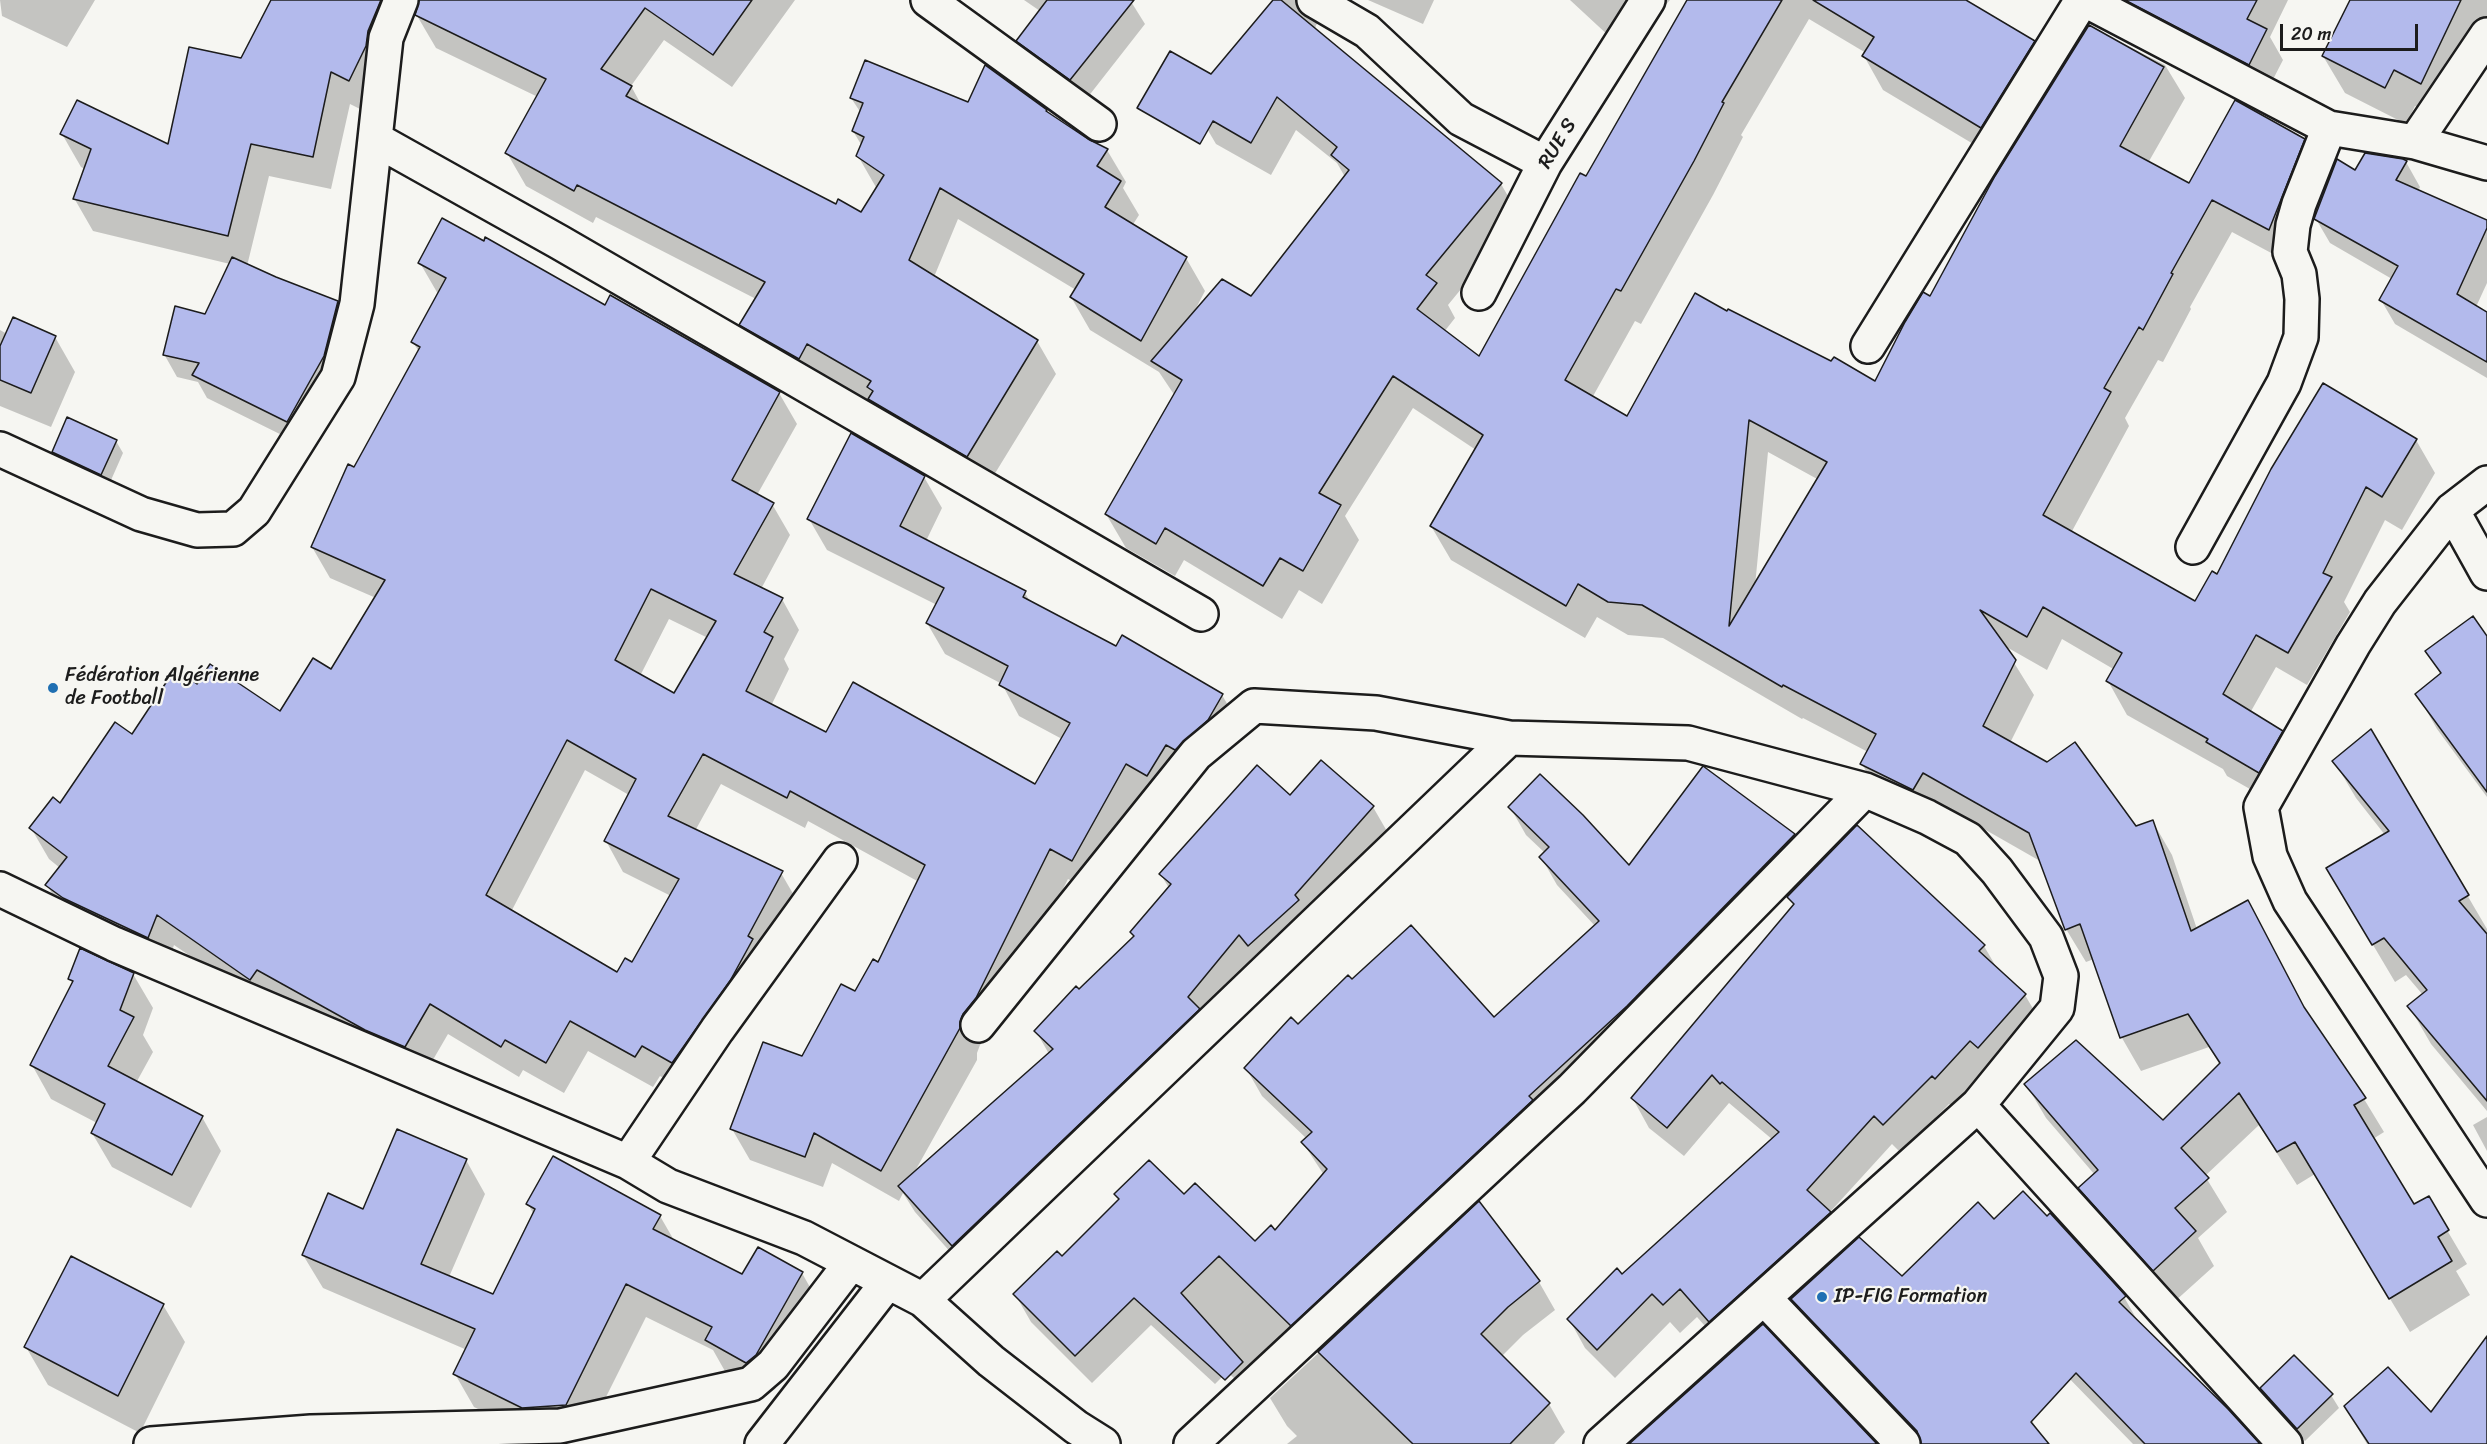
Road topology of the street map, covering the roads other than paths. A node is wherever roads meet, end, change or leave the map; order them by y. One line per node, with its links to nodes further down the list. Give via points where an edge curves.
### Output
1 (401, 0): 9 (street, via 386,38)
2 (928, 0): 7 (street)
3 (1314, 0): 11 (street, via 1367,32 1461,119)
4 (1648, 0): 11 (street, RUE S)
5 (2083, 0): 8 (street); 14 (street)
6 (2487, 35): 10 (street)
7 (1099, 124)
8 (2329, 128): 10 (street); 18 (street, via 2293,225 2290,252 2299,274 2301,337 2284,383)
9 (375, 138): 15 (street, via 357,304 338,377 254,511 233,529 197,530 141,514); 20 (street)
10 (2415, 142): 12 (street)
11 (1545, 163): 13 (street, RUE S)
12 (2487, 164)
13 (1479, 293)
14 (1869, 346)
15 (0, 449)
16 (2487, 483): 17 (street)
17 (2452, 510): 19 (street); 28 (street, via 2380,602 2260,807 2270,856 2290,901)
18 (2193, 547)
19 (2487, 573)
20 (1201, 615)
21 (1509, 738): 22 (street, via 1689,743); 25 (street, via 1376,713 1254,706 1196,754); 32 (street)
22 (1865, 790): 26 (street, via 1968,839 2046,937 2061,976 2057,1008); 36 (street, via 1572,1089)
23 (840, 860): 27 (street)
24 (0, 889): 27 (street, via 114,944)
25 (978, 1025)
26 (1978, 1105): 31 (street); 39 (street)
27 (628, 1162): 29 (street, via 668,1186 804,1238)
28 (2487, 1200)
29 (850, 1263): 30 (street); 33 (street, via 773,1365 751,1384 560,1426 311,1432)
30 (887, 1283): 32 (street); 34 (street)
31 (1764, 1298): 37 (street); 38 (street)
32 (923, 1300): 35 (street, via 991,1360)
33 (151, 1444)
34 (762, 1444)
35 (1102, 1444)
36 (1191, 1444)
37 (1601, 1444)
38 (1903, 1444)
39 (2285, 1444)

